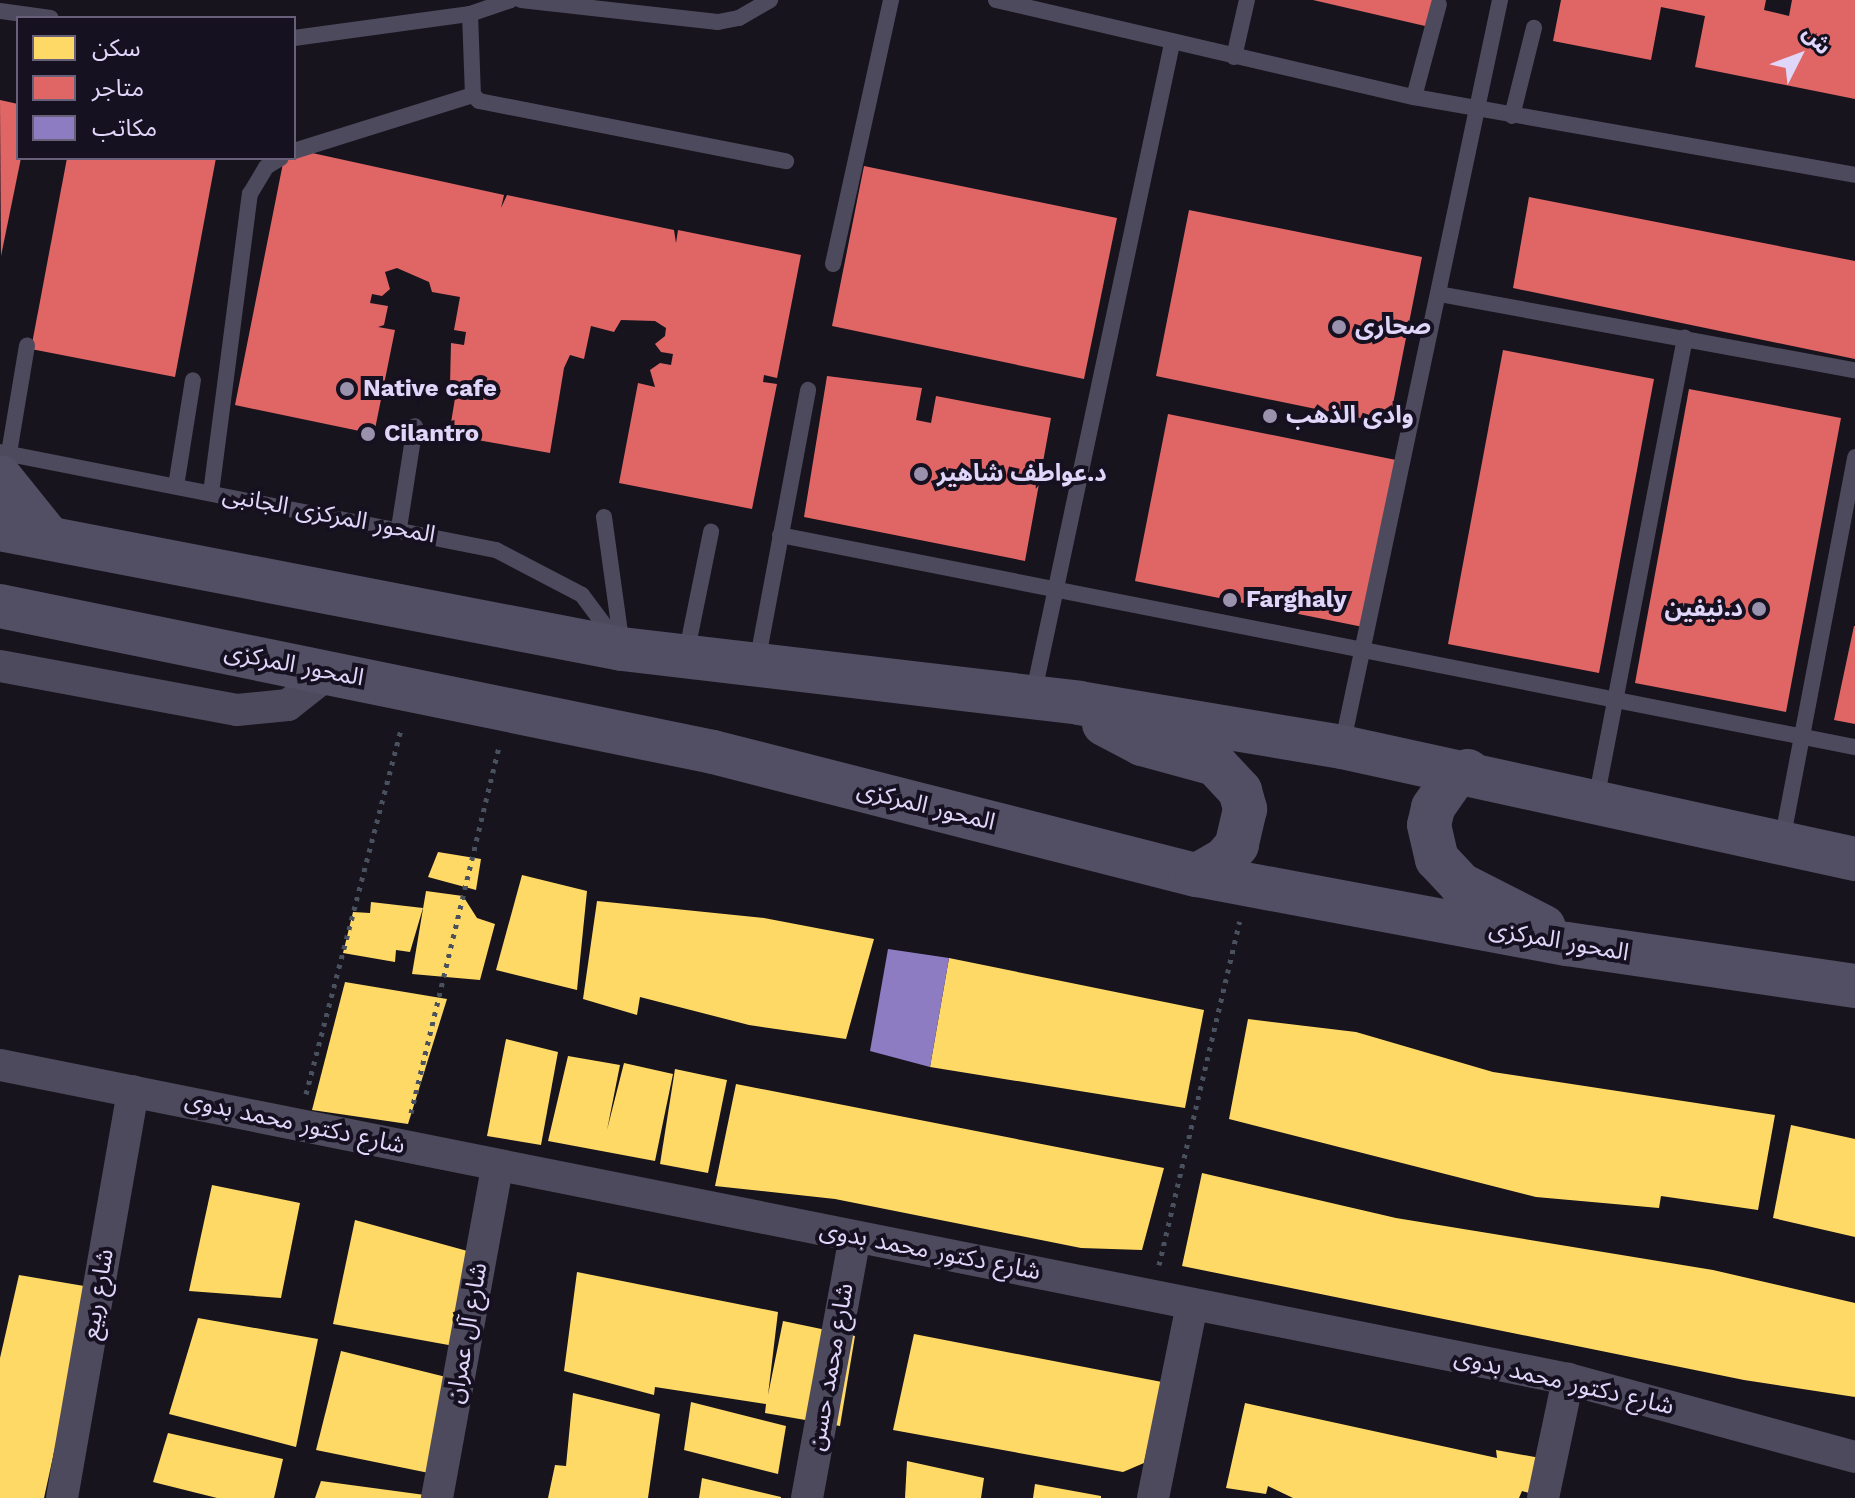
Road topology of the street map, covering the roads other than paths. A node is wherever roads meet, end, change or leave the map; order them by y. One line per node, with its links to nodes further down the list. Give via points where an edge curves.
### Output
1 (511, 0): 11 (lane)
2 (521, 0): 13 (lane)
3 (657, 0): 13 (lane)
4 (770, 0): 13 (lane, via 739,18)
5 (891, 0): 26 (lane)
6 (996, 0): 16 (lane)
7 (1247, 0): 17 (lane)
8 (1500, 0): 20 (lane)
9 (1439, 4): 19 (lane)
10 (0, 11): 12 (lane)
11 (470, 14): 15 (lane); 18 (lane)
12 (36, 16)
13 (698, 21)
14 (1534, 28): 21 (lane)
15 (296, 38)
16 (1172, 44): 17 (lane); 45 (lane)
17 (1234, 57): 19 (lane)
18 (473, 95): 22 (lane); 24 (lane, via 487,105)
19 (1414, 97): 20 (lane)
20 (1475, 109): 21 (lane); 27 (lane)
21 (1512, 116): 25 (lane)
22 (296, 150)
23 (278, 160): 38 (lane, via 266,167 250,194)
24 (786, 161)
25 (1855, 175)
26 (833, 264)
27 (1439, 294): 28 (lane); 48 (lane)
28 (1685, 337): 30 (lane); 54 (lane)
29 (27, 345): 35 (lane)
30 (1855, 370)
31 (193, 380): 37 (lane)
32 (808, 390): 43 (lane)
33 (415, 426): 40 (lane)
34 (1855, 457): 36 (lane)
35 (3, 461): 37 (lane, المحور المركزى الجانبى); 44 (main road)
36 (1853, 480): 56 (lane)
37 (176, 486): 38 (lane, المحور المركزى الجانبى)
38 (211, 493): 40 (lane, المحور المركزى الجانبى)
39 (604, 517): 47 (lane)
40 (399, 528): 47 (lane, المحور المركزى الجانبى, via 496,550 540,570 582,595)
41 (0, 529): 44 (main road)
42 (711, 532): 49 (lane)
43 (780, 535): 45 (lane); 50 (lane)
44 (49, 538): 47 (main road)
45 (1053, 591): 48 (lane); 53 (lane)
46 (0, 606): 52 (main road, المحور المركزى)
47 (622, 649): 49 (main road)
48 (1364, 654): 54 (lane); 57 (lane)
49 (686, 656): 50 (main road)
50 (757, 665): 53 (main road)
51 (0, 666): 52 (street, via 237,710 288,705)
52 (330, 672): 63 (main road, المحور المركزى, via 713,752)
53 (1032, 698): 55 (main road)
54 (1615, 699): 56 (lane); 60 (lane)
55 (1079, 703): 57 (main road); 63 (main road, via 1142,744 1215,764 1240,791 1245,809 1237,845)
56 (1798, 738): 58 (lane); 61 (lane)
57 (1342, 747): 59 (main road)
58 (1855, 747)
59 (1468, 771): 60 (main road); 64 (main road, via 1453,779 1433,808 1429,825 1437,859 1460,884 1534,919)
60 (1596, 800): 61 (main road)
61 (1782, 843): 62 (main road)
62 (1855, 859)
63 (1197, 875): 64 (main road, المحور المركزى)
64 (1567, 944): 65 (main road, المحور المركزى)
65 (1855, 986)
66 (0, 1065): 67 (street, شارع دكتور محمد بدوى)
67 (133, 1091): 68 (street, شارع دكتور محمد بدوى); 73 (street, شارع ربيع)
68 (497, 1167): 69 (street, شارع دكتور محمد بدوى); 74 (street, شارع آل عمران)
69 (855, 1237): 70 (street, شارع دكتور محمد بدوى); 75 (street, شارع محمد حسن)
70 (1192, 1304): 71 (street, شارع دكتور محمد بدوى); 76 (street)
71 (1568, 1379): 72 (street, شارع دكتور محمد بدوى); 77 (street)
72 (1855, 1457)
73 (62, 1498)
74 (437, 1498)
75 (807, 1498)
76 (1153, 1498)
77 (1543, 1498)

